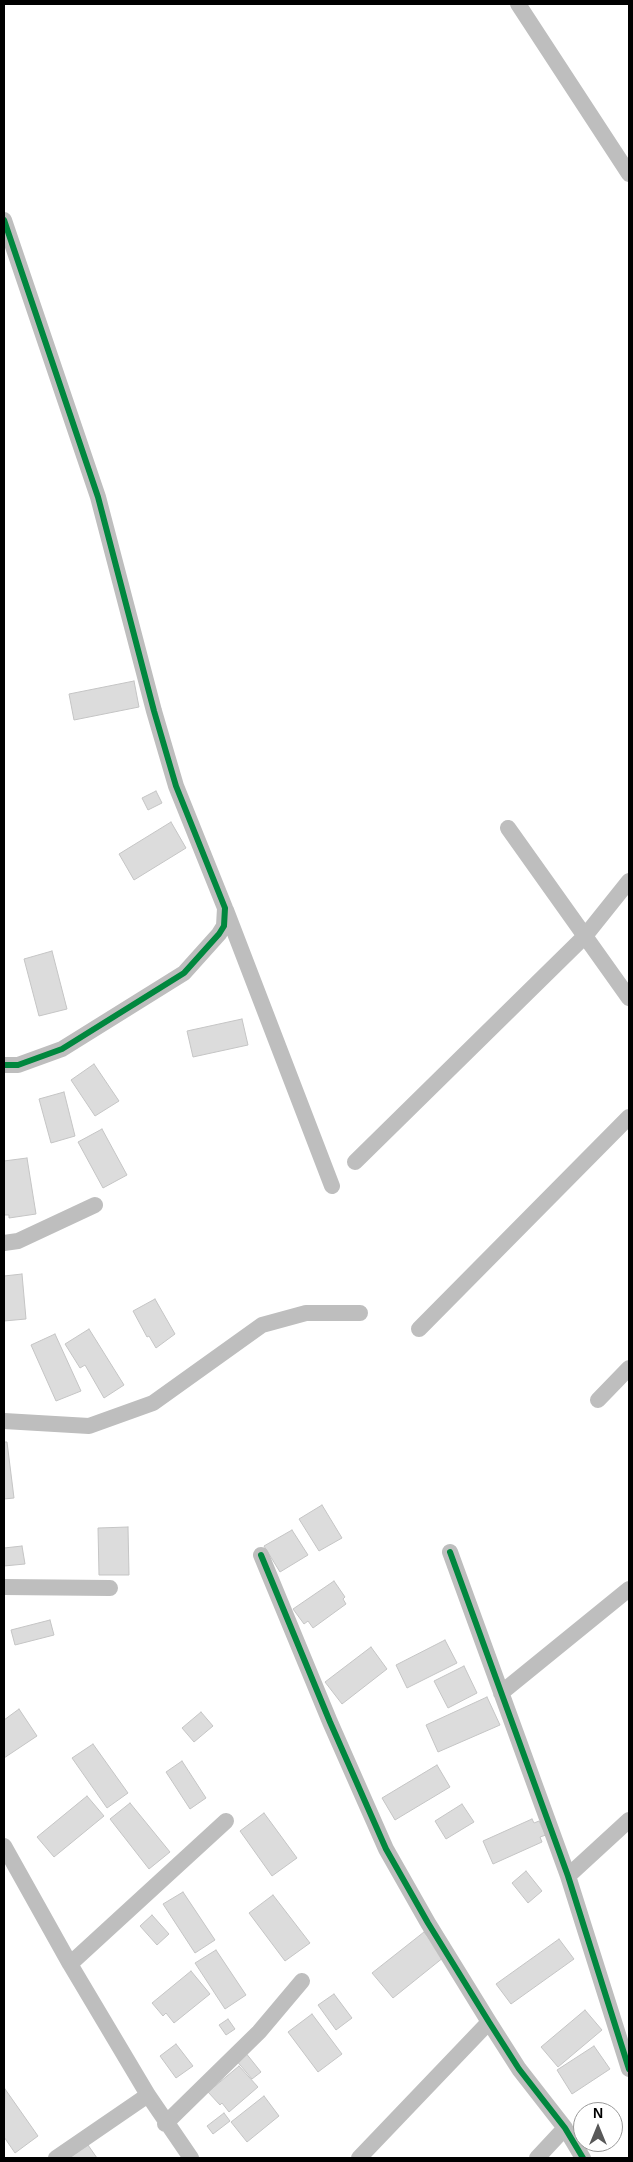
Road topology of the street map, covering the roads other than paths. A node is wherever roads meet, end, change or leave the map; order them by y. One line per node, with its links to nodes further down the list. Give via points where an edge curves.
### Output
1 (518, 4): 2 (street)
2 (629, 174)
3 (4, 220): 6 (street, via 98,497 176,786)
4 (508, 828): 7 (street)
5 (629, 881): 7 (street)
6 (225, 908): 9 (street, via 220,934 184,973 62,1049 18,1064); 12 (street)
7 (585, 936): 8 (street); 11 (street)
8 (629, 998)
9 (4, 1065)
10 (629, 1117): 16 (street)
11 (355, 1162)
12 (332, 1186)
13 (95, 1205): 14 (street, via 18,1241)
14 (4, 1243)
15 (360, 1312): 19 (street, via 306,1313 262,1325 153,1403 89,1426)
16 (419, 1329)
17 (629, 1368): 18 (street)
18 (598, 1400)
19 (4, 1421)
20 (450, 1552): 25 (street)
21 (262, 1555): 32 (street, via 386,1849)
22 (4, 1587): 23 (street)
23 (110, 1588)
24 (629, 1589): 25 (street)
25 (501, 1693): 29 (street)
26 (226, 1820): 30 (street)
27 (629, 1820): 29 (street)
28 (4, 1846): 30 (street)
29 (568, 1876): 33 (street)
30 (70, 1964): 35 (street)
31 (302, 1981): 36 (street, via 259,2032)
32 (488, 2022): 37 (street, via 519,2069); 40 (street)
33 (626, 2041): 34 (street)
34 (629, 2068)
35 (148, 2095): 36 (street); 38 (street)
36 (166, 2124): 39 (street)
37 (565, 2128): 41 (street); 42 (street)
38 (56, 2158)
39 (190, 2158)
40 (359, 2158)
41 (537, 2158)
42 (583, 2158)

